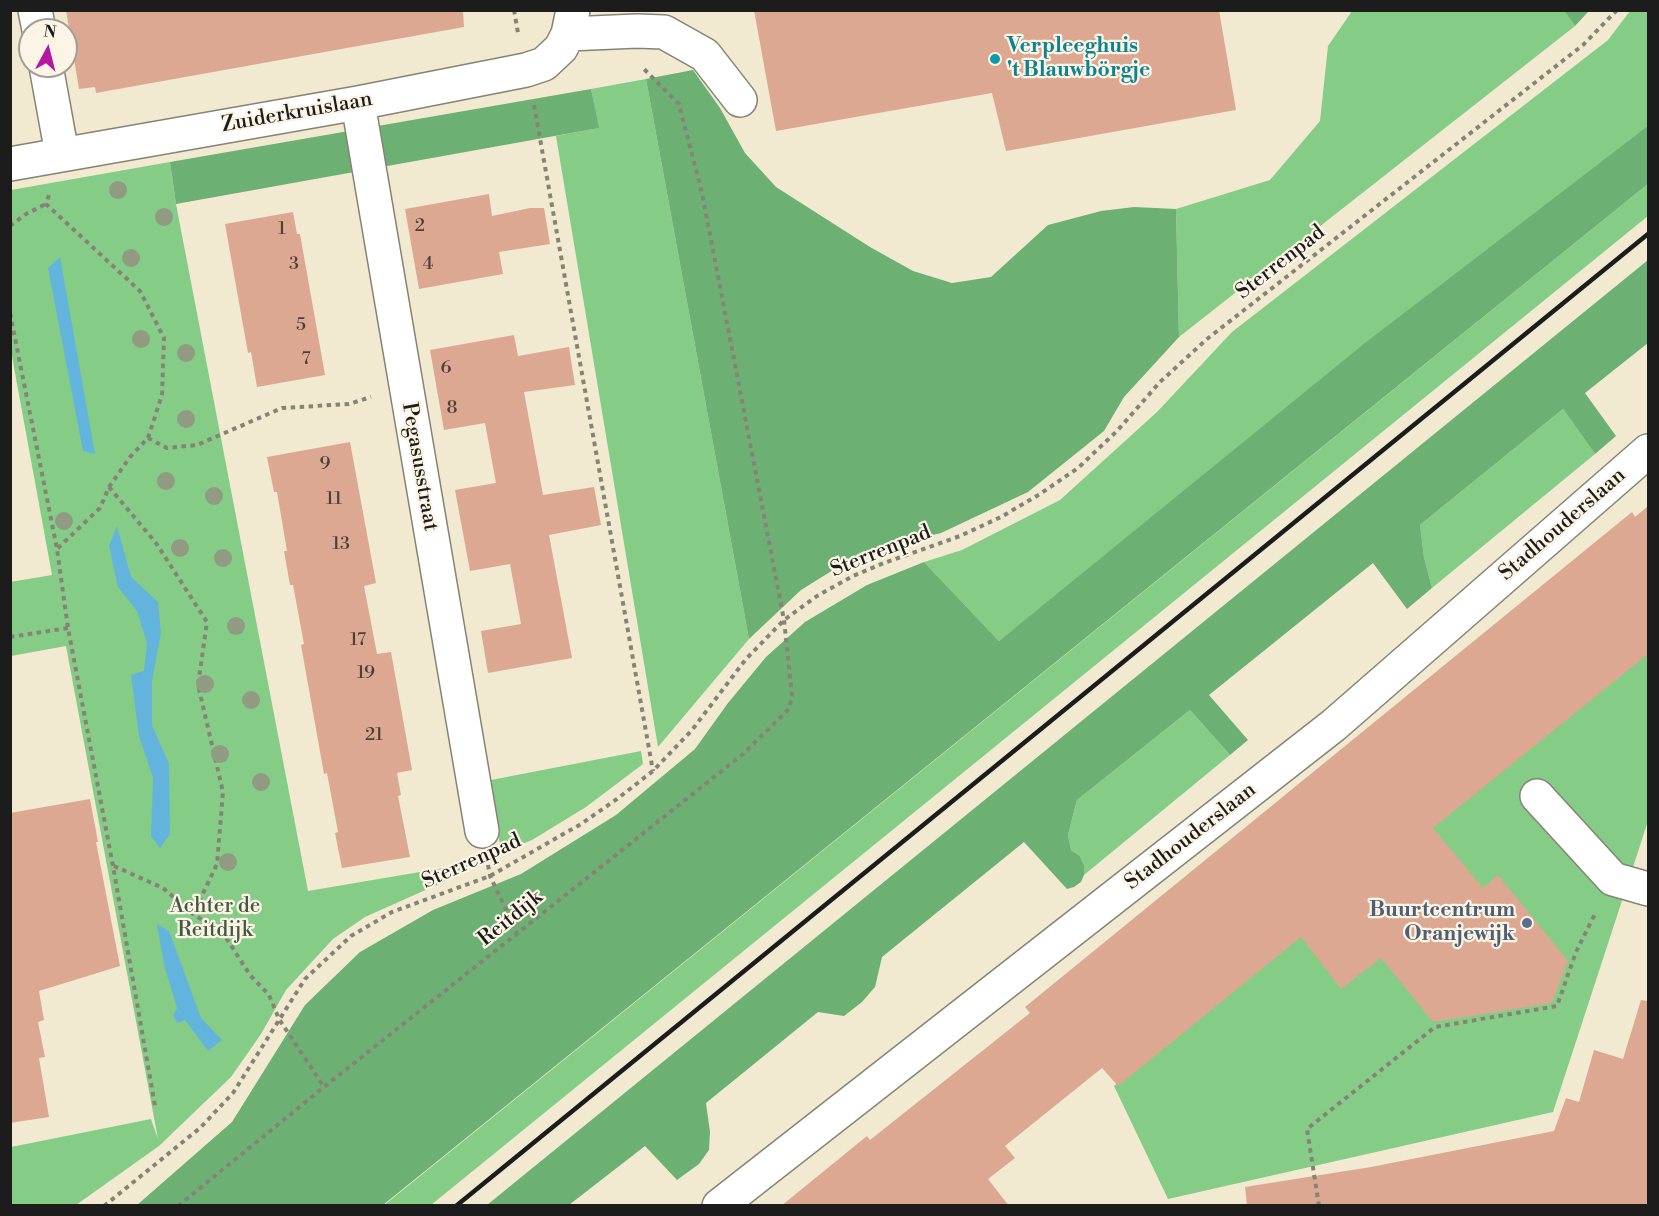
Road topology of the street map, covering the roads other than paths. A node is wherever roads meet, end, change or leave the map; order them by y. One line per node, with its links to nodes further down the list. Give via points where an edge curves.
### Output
1 (571, 22): 3 (street, via 613,33 664,32 705,54); 4 (street, Zuiderkruislaan, via 561,48 550,60 526,70)
2 (48, 78): 5 (street)
3 (740, 100)
4 (358, 103): 5 (street, Zuiderkruislaan); 9 (street, Pegasusstraat)
5 (62, 154): 6 (street, Zuiderkruislaan)
6 (10, 164)
7 (1648, 451): 11 (street, Stadhouderslaan, via 1334,725)
8 (1537, 796): 10 (street, via 1613,879)
9 (482, 831)
10 (1648, 889)
11 (718, 1206)

